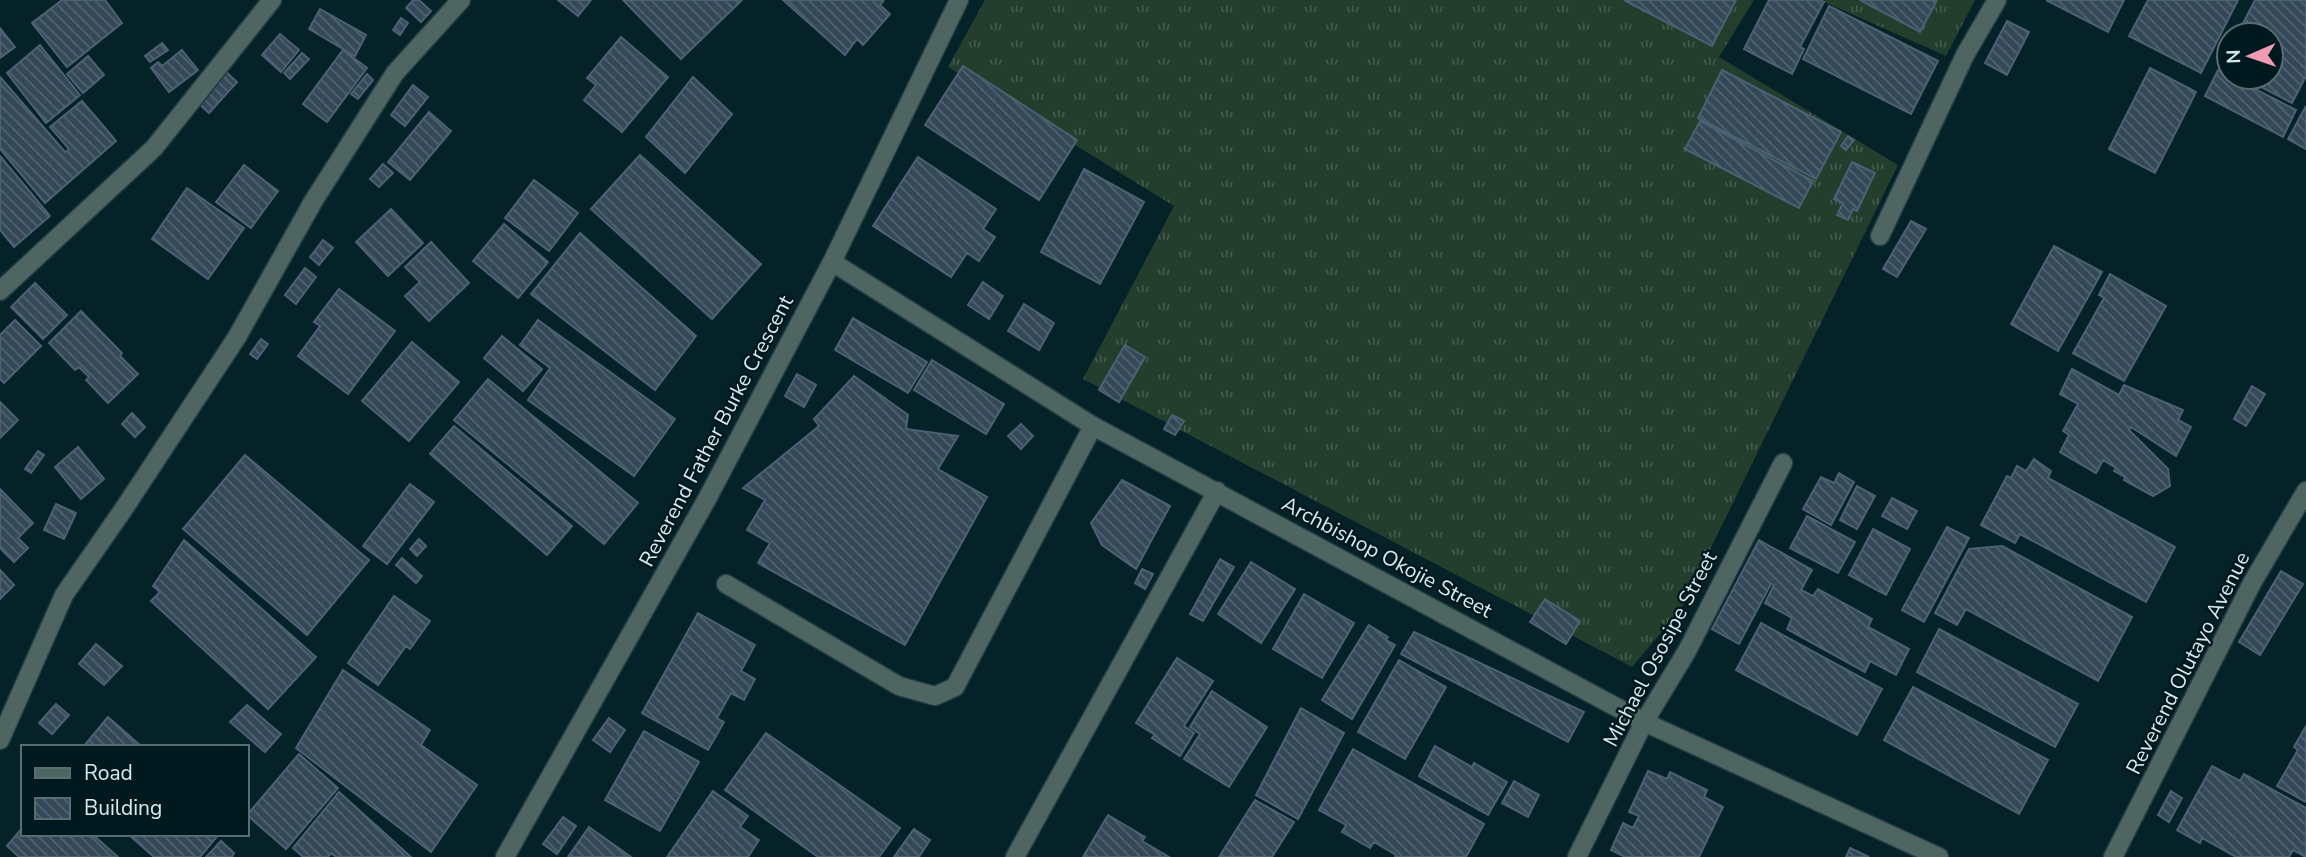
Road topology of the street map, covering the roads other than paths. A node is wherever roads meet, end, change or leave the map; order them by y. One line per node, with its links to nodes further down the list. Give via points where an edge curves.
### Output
1 (272, 0): 7 (street, via 154,148)
2 (461, 0): 14 (street, via 395,73 314,200 237,337 64,595)
3 (959, 0): 6 (street, Reverend Father Burke Crescent)
4 (1997, 0): 5 (street, via 1965,55)
5 (1880, 236)
6 (832, 262): 8 (street, Archbishop Okojie Street); 15 (street, Reverend Father Burke Crescent, via 707,499)
7 (0, 291)
8 (1093, 426): 10 (street, Archbishop Okojie Street); 12 (street, via 955,687 935,696 899,686)
9 (1783, 463): 13 (street, Michael Ososipe Street, via 1687,651)
10 (1217, 491): 13 (street, Archbishop Okojie Street); 16 (street)
11 (2306, 491): 19 (street, Reverend Olutayo Avenue, via 2252,583)
12 (726, 584)
13 (1644, 722): 17 (street, Michael Ososipe Street); 18 (street, Archbishop Okojie Street)
14 (0, 740)
15 (505, 857)
16 (1015, 857)
17 (1577, 857)
18 (1938, 857)
19 (2113, 857)

